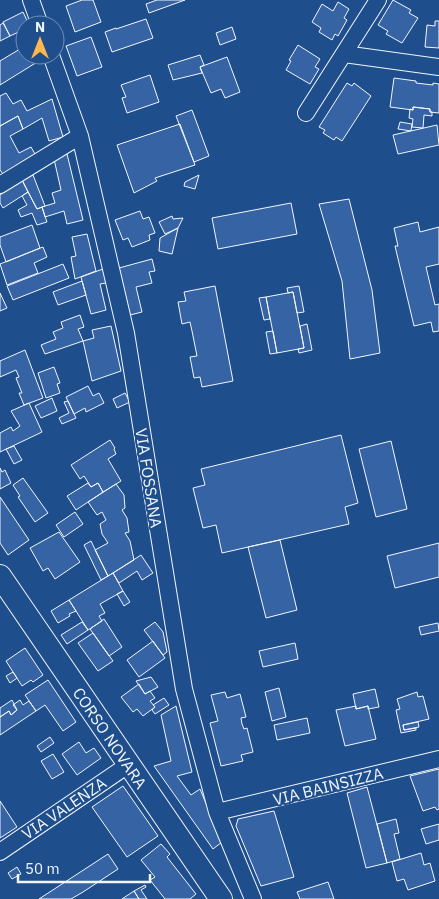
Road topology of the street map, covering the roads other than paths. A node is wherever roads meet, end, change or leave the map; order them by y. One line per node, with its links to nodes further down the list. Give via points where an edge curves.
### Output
1 (31, 0): 3 (street)
2 (378, 0): 4 (street)
3 (36, 15)
4 (344, 54): 6 (street); 7 (street)
5 (55, 65): 8 (street, VIA FOSSANA)
6 (439, 67)
7 (306, 113)
8 (80, 136): 9 (street); 13 (street, VIA FOSSANA, via 126,333 184,689)
9 (0, 185)
10 (0, 576): 12 (main road, CORSO NOVARA)
11 (439, 759): 13 (street, VIA BAINSIZZA)
12 (128, 765): 14 (street, VIA VALENZA); 15 (main road, CORSO NOVARA)
13 (217, 812): 16 (street, VIA FOSSANA)
14 (0, 852)
15 (221, 899)
16 (253, 899)

